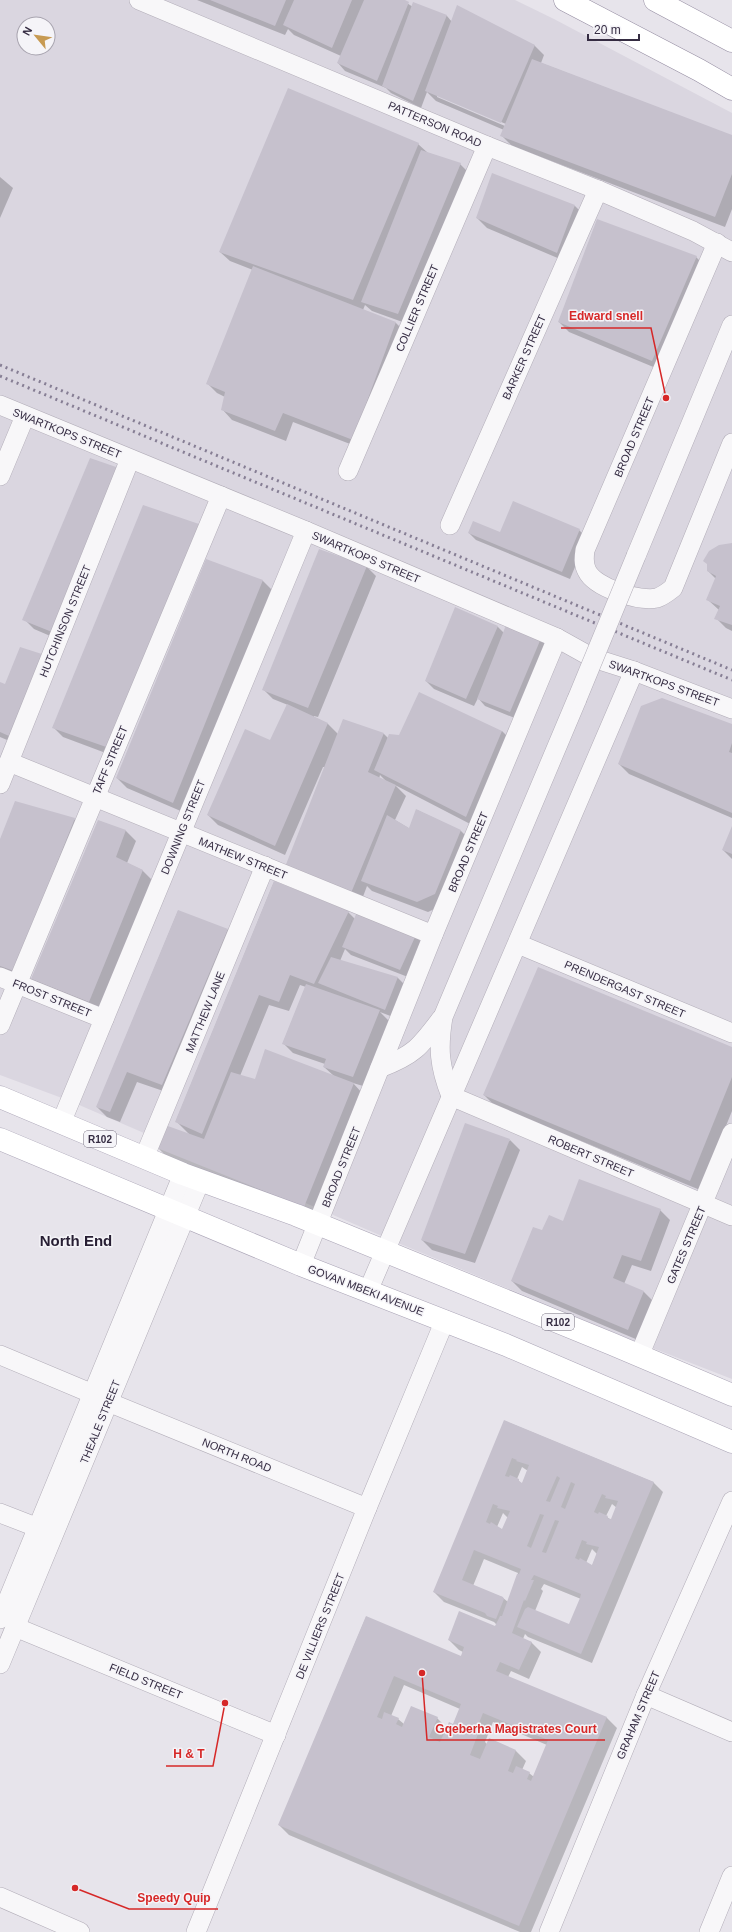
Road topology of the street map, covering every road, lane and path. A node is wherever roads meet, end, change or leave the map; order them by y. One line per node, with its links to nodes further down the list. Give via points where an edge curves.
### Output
1 (139, 0): 6 (street, PATTERSON ROAD)
2 (565, 0): 5 (main road)
3 (655, 0): 4 (main road)
4 (732, 41)
5 (732, 89)
6 (487, 146): 7 (street, PATTERSON ROAD); 14 (street, COLLIER STREET)
7 (598, 190): 8 (street, PATTERSON ROAD, via 693,231); 17 (street, BARKER STREET)
8 (728, 251): 12 (street, BROAD STREET, via 585,550 584,565 593,579 610,588 644,599 657,598 673,588)
9 (732, 325): 30 (street, bridge)
10 (0, 405): 11 (street, SWARTKOPS STREET)
11 (25, 416): 13 (street, SWARTKOPS STREET); 15 (street)
12 (732, 443)
13 (130, 459): 16 (street, SWARTKOPS STREET); 22 (street, HUTCHINSON STREET)
14 (348, 471)
15 (0, 476)
16 (221, 496): 18 (street, SWARTKOPS STREET); 24 (street, TAFF STREET)
17 (450, 525)
18 (306, 531): 19 (street, SWARTKOPS STREET); 25 (street, DOWNING STREET)
19 (557, 638): 20 (street, SWARTKOPS STREET, via 593,658); 27 (street, BROAD STREET)
20 (634, 671): 21 (street, SWARTKOPS STREET); 28 (street)
21 (732, 708)
22 (9, 762): 23 (street, HUTCHINSON STREET); 24 (street, MATHEW STREET)
23 (0, 784)
24 (95, 797): 25 (street, MATHEW STREET); 29 (street, TAFF STREET)
25 (181, 832): 26 (street, MATHEW STREET); 31 (street, DOWNING STREET)
26 (265, 866): 27 (street, MATHEW STREET); 40 (street, MATTHEW LANE)
27 (433, 935): 34 (street, BROAD STREET)
28 (518, 944): 33 (street, PRENDERGAST STREET); 35 (street)
29 (8, 981): 31 (street, FROST STREET); 32 (street, TAFF STREET)
30 (443, 1017): 34 (street, via 409,1055); 35 (street, via 439,1053 443,1077)
31 (104, 1020): 37 (street, DOWNING STREET)
32 (0, 1025)
33 (732, 1033)
34 (380, 1068): 45 (street, BROAD STREET)
35 (451, 1096): 42 (street, ROBERT STREET); 46 (street)
36 (0, 1097): 37 (main road, R102)
37 (61, 1123): 40 (main road, R102)
38 (732, 1134): 42 (street, GATES STREET)
39 (0, 1139): 43 (main road, GOVAN MBEKI AVENUE)
40 (144, 1158): 41 (main road, R102)
41 (191, 1177): 43 (street, THEALE STREET); 45 (main road, R102)
42 (703, 1204): 44 (street, ROBERT STREET); 51 (street, GATES STREET)
43 (176, 1213): 47 (main road, GOVAN MBEKI AVENUE); 53 (street, THEALE STREET)
44 (732, 1216)
45 (318, 1224): 46 (main road, R102); 47 (street, BROAD STREET)
46 (384, 1251): 48 (street); 51 (main road, R102)
47 (301, 1265): 48 (main road, GOVAN MBEKI AVENUE)
48 (368, 1291): 49 (main road, GOVAN MBEKI AVENUE)
49 (445, 1320): 54 (main road, GOVAN MBEKI AVENUE); 56 (street, DE VILLIERS STREET)
50 (0, 1355): 53 (street, NORTH ROAD)
51 (639, 1356): 52 (main road, R102)
52 (732, 1395)
53 (100, 1398): 56 (street, NORTH ROAD); 58 (street, THEALE STREET); 59 (street, THEALE STREET)
54 (732, 1442)
55 (732, 1501): 61 (street, GRAHAM STREET)
56 (367, 1508): 63 (street, DE VILLIERS STREET)
57 (0, 1513): 58 (street)
58 (36, 1527): 59 (street, THEALE STREET)
59 (8, 1623): 60 (street, THEALE STREET); 63 (street, FIELD STREET)
60 (0, 1664)
61 (646, 1695): 62 (street); 68 (street, GRAHAM STREET)
62 (732, 1732)
63 (276, 1735): 67 (street, DE VILLIERS STREET)
64 (732, 1876): 69 (street)
65 (0, 1897): 66 (street)
66 (80, 1932)
67 (196, 1932)
68 (549, 1932)
69 (709, 1932)

